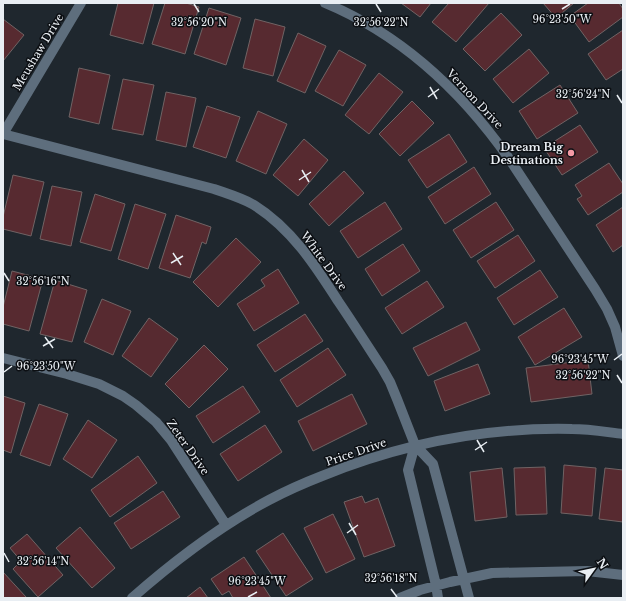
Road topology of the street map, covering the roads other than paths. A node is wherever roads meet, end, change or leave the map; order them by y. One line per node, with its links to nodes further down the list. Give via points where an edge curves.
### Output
1 (81, 3): 3 (street, Meushaw Drive)
2 (325, 3): 4 (street, Vernon Drive, via 399,44 441,79 479,118 596,289 615,327)
3 (3, 134): 7 (street, White Drive, via 214,189 242,199 261,210 302,248 323,277 385,373)
4 (623, 356)
5 (3, 358): 8 (street, Zeter Drive, via 100,384 136,405 156,422 171,440)
6 (623, 434): 7 (street, Price Drive, via 588,429 525,429 460,436)
7 (415, 445): 8 (street, Price Drive, via 358,462 307,482); 10 (street, White Drive, via 433,464); 11 (street, via 408,470)
8 (226, 525): 12 (street, Price Drive, via 180,558)
9 (623, 575): 10 (street, via 587,570 492,573)
10 (464, 579): 11 (street); 15 (street, White Drive)
11 (436, 585): 13 (street); 14 (street)
12 (132, 598)
13 (400, 598)
14 (438, 598)
15 (469, 598)

